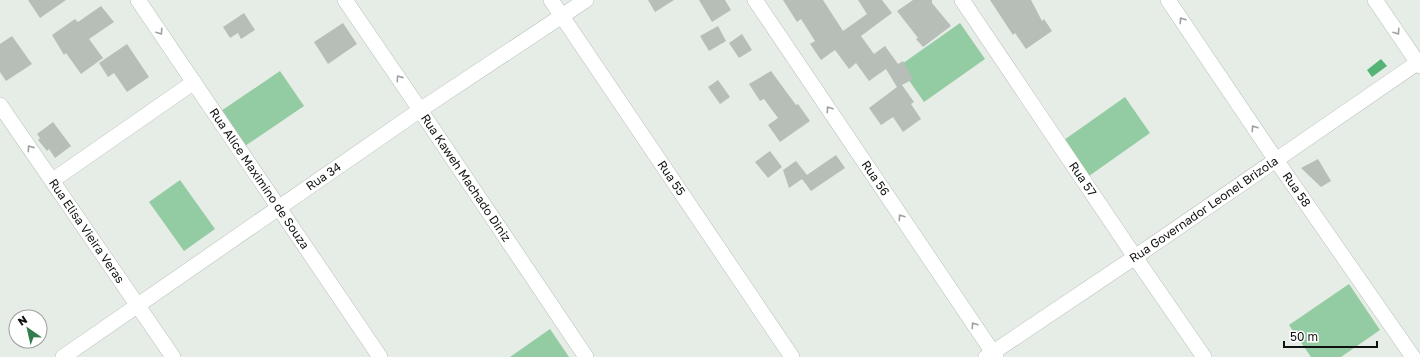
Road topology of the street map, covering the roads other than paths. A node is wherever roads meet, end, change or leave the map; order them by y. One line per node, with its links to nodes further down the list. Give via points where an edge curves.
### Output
1 (138, 0): 11 (street, Rua Alice Maximino de Souza, one-way to 11)
2 (345, 0): 13 (street, Rua Kaweh Machado Diniz, one-way to 2)
3 (551, 0): 9 (street, Rua 55)
4 (586, 0): 9 (street, Rua 34)
5 (755, 0): 19 (street, Rua 56, one-way to 5)
6 (962, 0): 17 (street, Rua 57)
7 (1168, 0): 14 (street, Rua 58, one-way to 7)
8 (1375, 0): 10 (street, one-way to 10)
9 (562, 17): 13 (street, Rua 34); 24 (street, Rua 55)
10 (1419, 63): 14 (street, Rua Governador Leonel Brizola)
11 (194, 82): 15 (street); 16 (street, Rua Alice Maximino de Souza)
12 (0, 105): 15 (street, Rua Elisa Vieira Veras, one-way to 12)
13 (420, 110): 16 (street, Rua 34); 23 (street, Rua Kaweh Machado Diniz)
14 (1276, 160): 17 (street, Rua Governador Leonel Brizola); 26 (street, Rua 58)
15 (52, 180): 18 (street, Rua Elisa Vieira Veras)
16 (280, 208): 18 (street, Rua 34); 22 (street, Rua Alice Maximino de Souza)
17 (1135, 257): 19 (street, Rua Governador Leonel Brizola); 25 (street, Rua 57)
18 (138, 306): 20 (street, Rua 34); 21 (street, Rua Elisa Vieira Veras)
19 (991, 355)
20 (63, 357)
21 (173, 357)
22 (380, 357)
23 (586, 357)
24 (792, 357)
25 (1204, 357)
26 (1413, 357)

